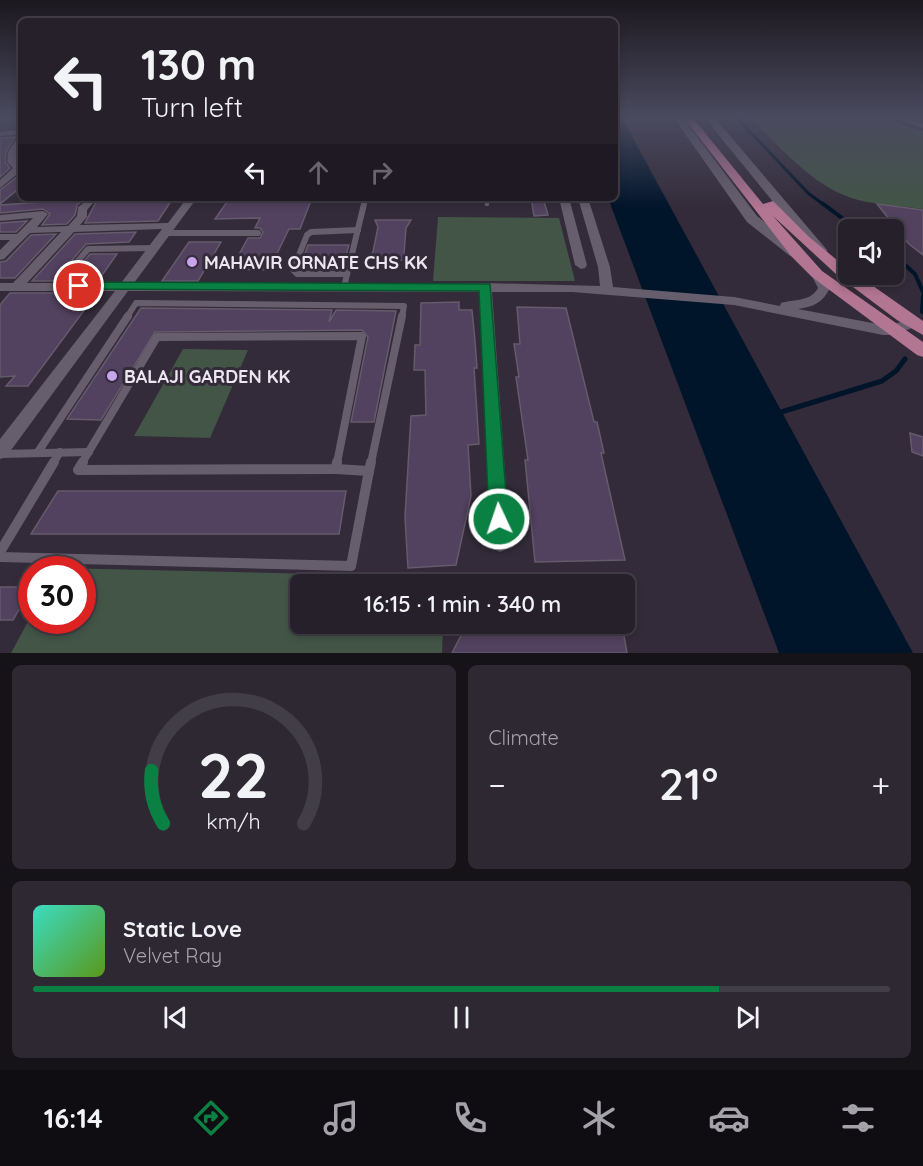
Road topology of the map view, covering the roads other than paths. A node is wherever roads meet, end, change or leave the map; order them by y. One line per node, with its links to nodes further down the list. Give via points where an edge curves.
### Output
1 (14, 148): 6 (street, via 12,162)
2 (700, 148): 23 (main road, via 752,219)
3 (712, 148): 23 (main road)
4 (723, 148): 22 (main road, via 783,220)
5 (735, 148): 22 (main road)
6 (18, 169)
7 (18, 169): 8 (street)
8 (0, 184)
9 (190, 201): 16 (street)
10 (565, 201): 25 (street)
11 (584, 201): 33 (street)
12 (89, 202): 15 (street, via 82,209 82,217)
13 (364, 204): 17 (lane)
14 (0, 218): 18 (street, via 43,214)
15 (71, 227): 16 (street); 18 (street); 30 (street)
16 (168, 229): 19 (lane); 21 (street)
17 (358, 230): 27 (lane); 27 (lane, via 311,232 293,270 297,274)
18 (25, 233): 20 (street); 24 (street)
19 (258, 233)
20 (0, 237)
21 (154, 248): 28 (street); 31 (lane, via 88,249)
22 (822, 252): 35 (main road)
23 (796, 254): 26 (main road)
24 (0, 257)
25 (581, 265)
26 (817, 274): 34 (street, via 824,288 819,298 805,304); 36 (main road)
27 (345, 280): 28 (street); 32 (street)
28 (125, 286): 31 (street); 41 (street)
29 (0, 287): 30 (street)
30 (16, 287): 31 (street)
31 (56, 287)
32 (485, 287): 33 (street); 44 (street)
33 (612, 291): 34 (street)
34 (769, 307): 36 (street)
35 (918, 326): 36 (street)
36 (892, 330): 37 (main road)
37 (923, 351)
38 (38, 452): 39 (lane); 41 (lane); 43 (lane, via 136,303 404,306)
39 (60, 452): 40 (lane); 45 (lane)
40 (89, 452): 42 (lane, via 78,470); 42 (lane, via 157,337 362,336)
41 (0, 453)
42 (336, 470): 43 (lane)
43 (369, 471): 46 (lane, via 351,566)
44 (500, 542)
45 (0, 552)
46 (0, 557)

